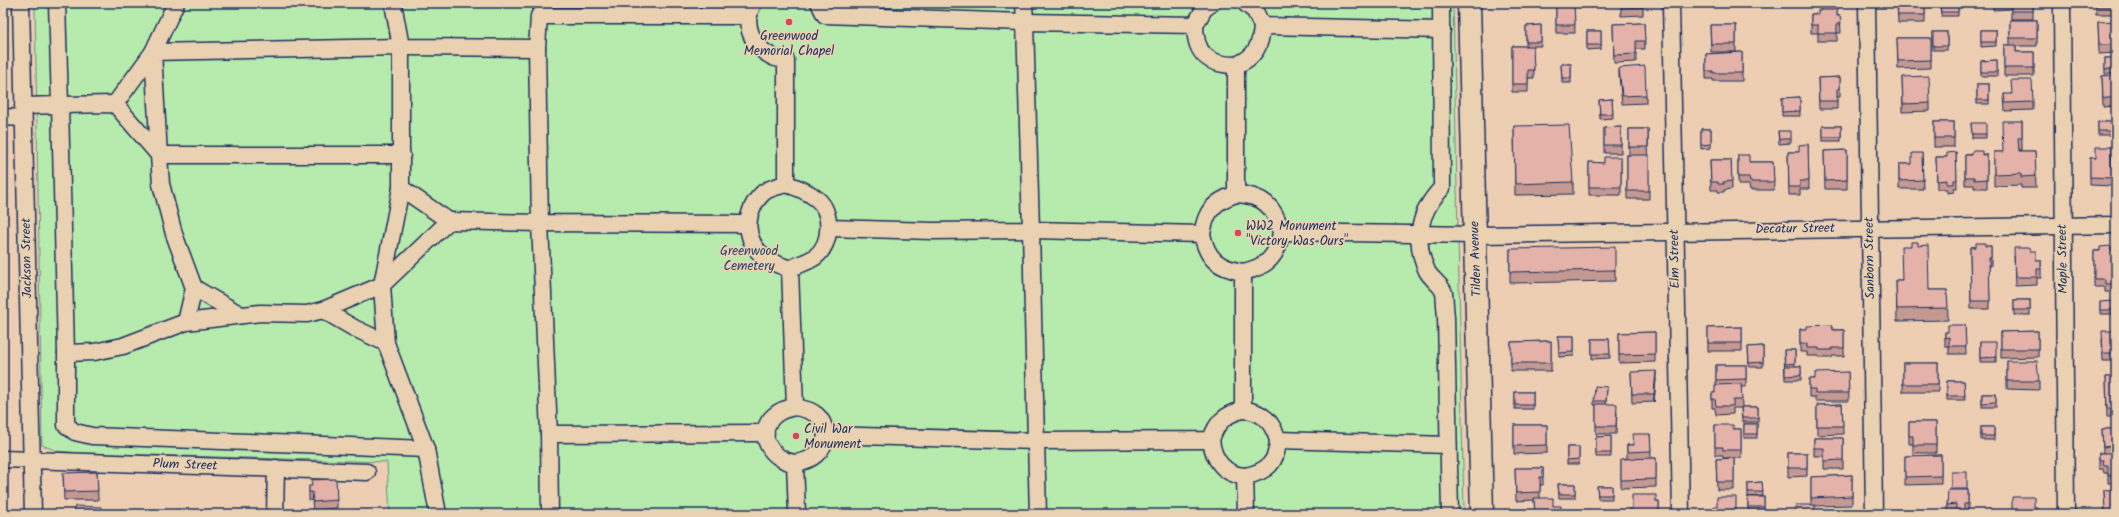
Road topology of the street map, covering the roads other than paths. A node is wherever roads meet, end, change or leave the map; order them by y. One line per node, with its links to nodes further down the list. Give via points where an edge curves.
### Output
1 (21, 3): 26 (street, Jackson Street)
2 (57, 3): 25 (street)
3 (176, 3): 22 (street)
4 (393, 3): 20 (street)
5 (819, 3): 16 (street, via 825,16)
6 (1024, 3): 16 (street)
7 (1212, 3): 17 (street, via 1204,9)
8 (1245, 3): 18 (street, via 1255,11)
9 (1441, 3): 19 (street)
10 (1469, 3): 45 (street, Tilden Avenue)
11 (1671, 3): 41 (street, Elm Street)
12 (1867, 3): 39 (street, Sanborn Street)
13 (2062, 3): 36 (street, Maple Street)
14 (539, 10): 15 (street); 21 (street)
15 (752, 10): 30 (street, via 750,34 757,46 772,57 786,60)
16 (1025, 22): 17 (street); 40 (street)
17 (1195, 25): 23 (street, via 1195,39 1204,56 1219,65)
18 (1262, 26): 19 (street); 23 (street, via 1262,39 1255,53 1245,62)
19 (1442, 30): 44 (street, via 1442,188 1426,206)
20 (401, 47): 21 (street); 22 (street); 29 (street)
21 (537, 48): 34 (street)
22 (153, 52): 24 (street); 28 (street)
23 (1236, 65): 32 (street)
24 (115, 104): 25 (street); 28 (street)
25 (60, 105): 26 (street); 54 (street)
26 (23, 112): 27 (street); 66 (street, Jackson Street)
27 (3, 117)
28 (159, 154): 29 (street); 49 (street, via 161,184 172,227)
29 (402, 155): 31 (street)
30 (786, 184): 35 (street, via 764,192 750,210); 38 (street, via 818,200 827,215)
31 (401, 188): 33 (street); 48 (street)
32 (1236, 194): 42 (street, via 1250,195 1267,203 1278,217); 43 (street, via 1223,198 1212,207 1205,219)
33 (449, 221): 34 (street); 48 (street)
34 (540, 223): 35 (street); 58 (street)
35 (748, 224): 46 (street, via 753,245 767,259)
36 (2063, 225): 37 (street, Decatur Street); 39 (street, Decatur Street); 82 (street, Maple Street)
37 (2116, 225)
38 (829, 228): 40 (street); 46 (street, via 826,242 816,257)
39 (1870, 228): 41 (street, Decatur Street); 81 (street, Sanborn Street)
40 (1031, 230): 43 (street); 62 (street)
41 (1674, 231): 45 (street, Decatur Street); 80 (street, Elm Street)
42 (1281, 232): 44 (street, Decatur Street); 47 (street, via 1279,245 1270,260 1257,269)
43 (1202, 234): 47 (street, via 1204,247 1211,258 1226,269)
44 (1419, 234): 45 (street, Decatur Street); 63 (street, via 1419,250 1428,273 1444,291)
45 (1475, 235): 79 (street, Tilden Avenue)
46 (790, 269): 55 (street)
47 (1243, 272): 56 (street)
48 (382, 285): 50 (street); 53 (street)
49 (194, 288): 51 (street); 52 (street)
50 (323, 310): 51 (street, via 307,314); 53 (street)
51 (241, 315): 52 (street)
52 (186, 322): 54 (street, via 123,346 94,352)
53 (386, 343): 64 (street)
54 (66, 353): 64 (street, via 66,425 76,432 92,436)
55 (795, 407): 57 (street, via 775,414); 59 (street, via 808,409 818,416 825,425)
56 (1243, 410): 60 (street, via 1232,412 1222,418 1214,430); 61 (street, via 1257,412 1266,418 1274,427)
57 (766, 433): 58 (street); 67 (street, via 766,440 773,454 787,462)
58 (549, 434): 74 (street)
59 (826, 435): 62 (street); 67 (street, via 824,444 815,456)
60 (1212, 440): 62 (street); 70 (street, via 1213,453 1222,468 1235,475)
61 (1278, 440): 63 (street); 70 (street, via 1274,459 1266,469 1258,474)
62 (1036, 441): 76 (street)
63 (1448, 446): 78 (street)
64 (426, 449): 73 (street)
65 (3, 459): 66 (street, Plum Street)
66 (32, 459): 68 (street, Plum Street); 71 (street, Jackson Street)
67 (795, 463): 75 (street)
68 (276, 468): 69 (street, Plum Street); 72 (street)
69 (366, 472)
70 (1245, 476): 77 (street)
71 (33, 514)
72 (275, 514)
73 (438, 514)
74 (550, 514)
75 (797, 514)
76 (1038, 514)
77 (1246, 514)
78 (1450, 514)
79 (1482, 514)
80 (1680, 514)
81 (1874, 514)
82 (2066, 514)

